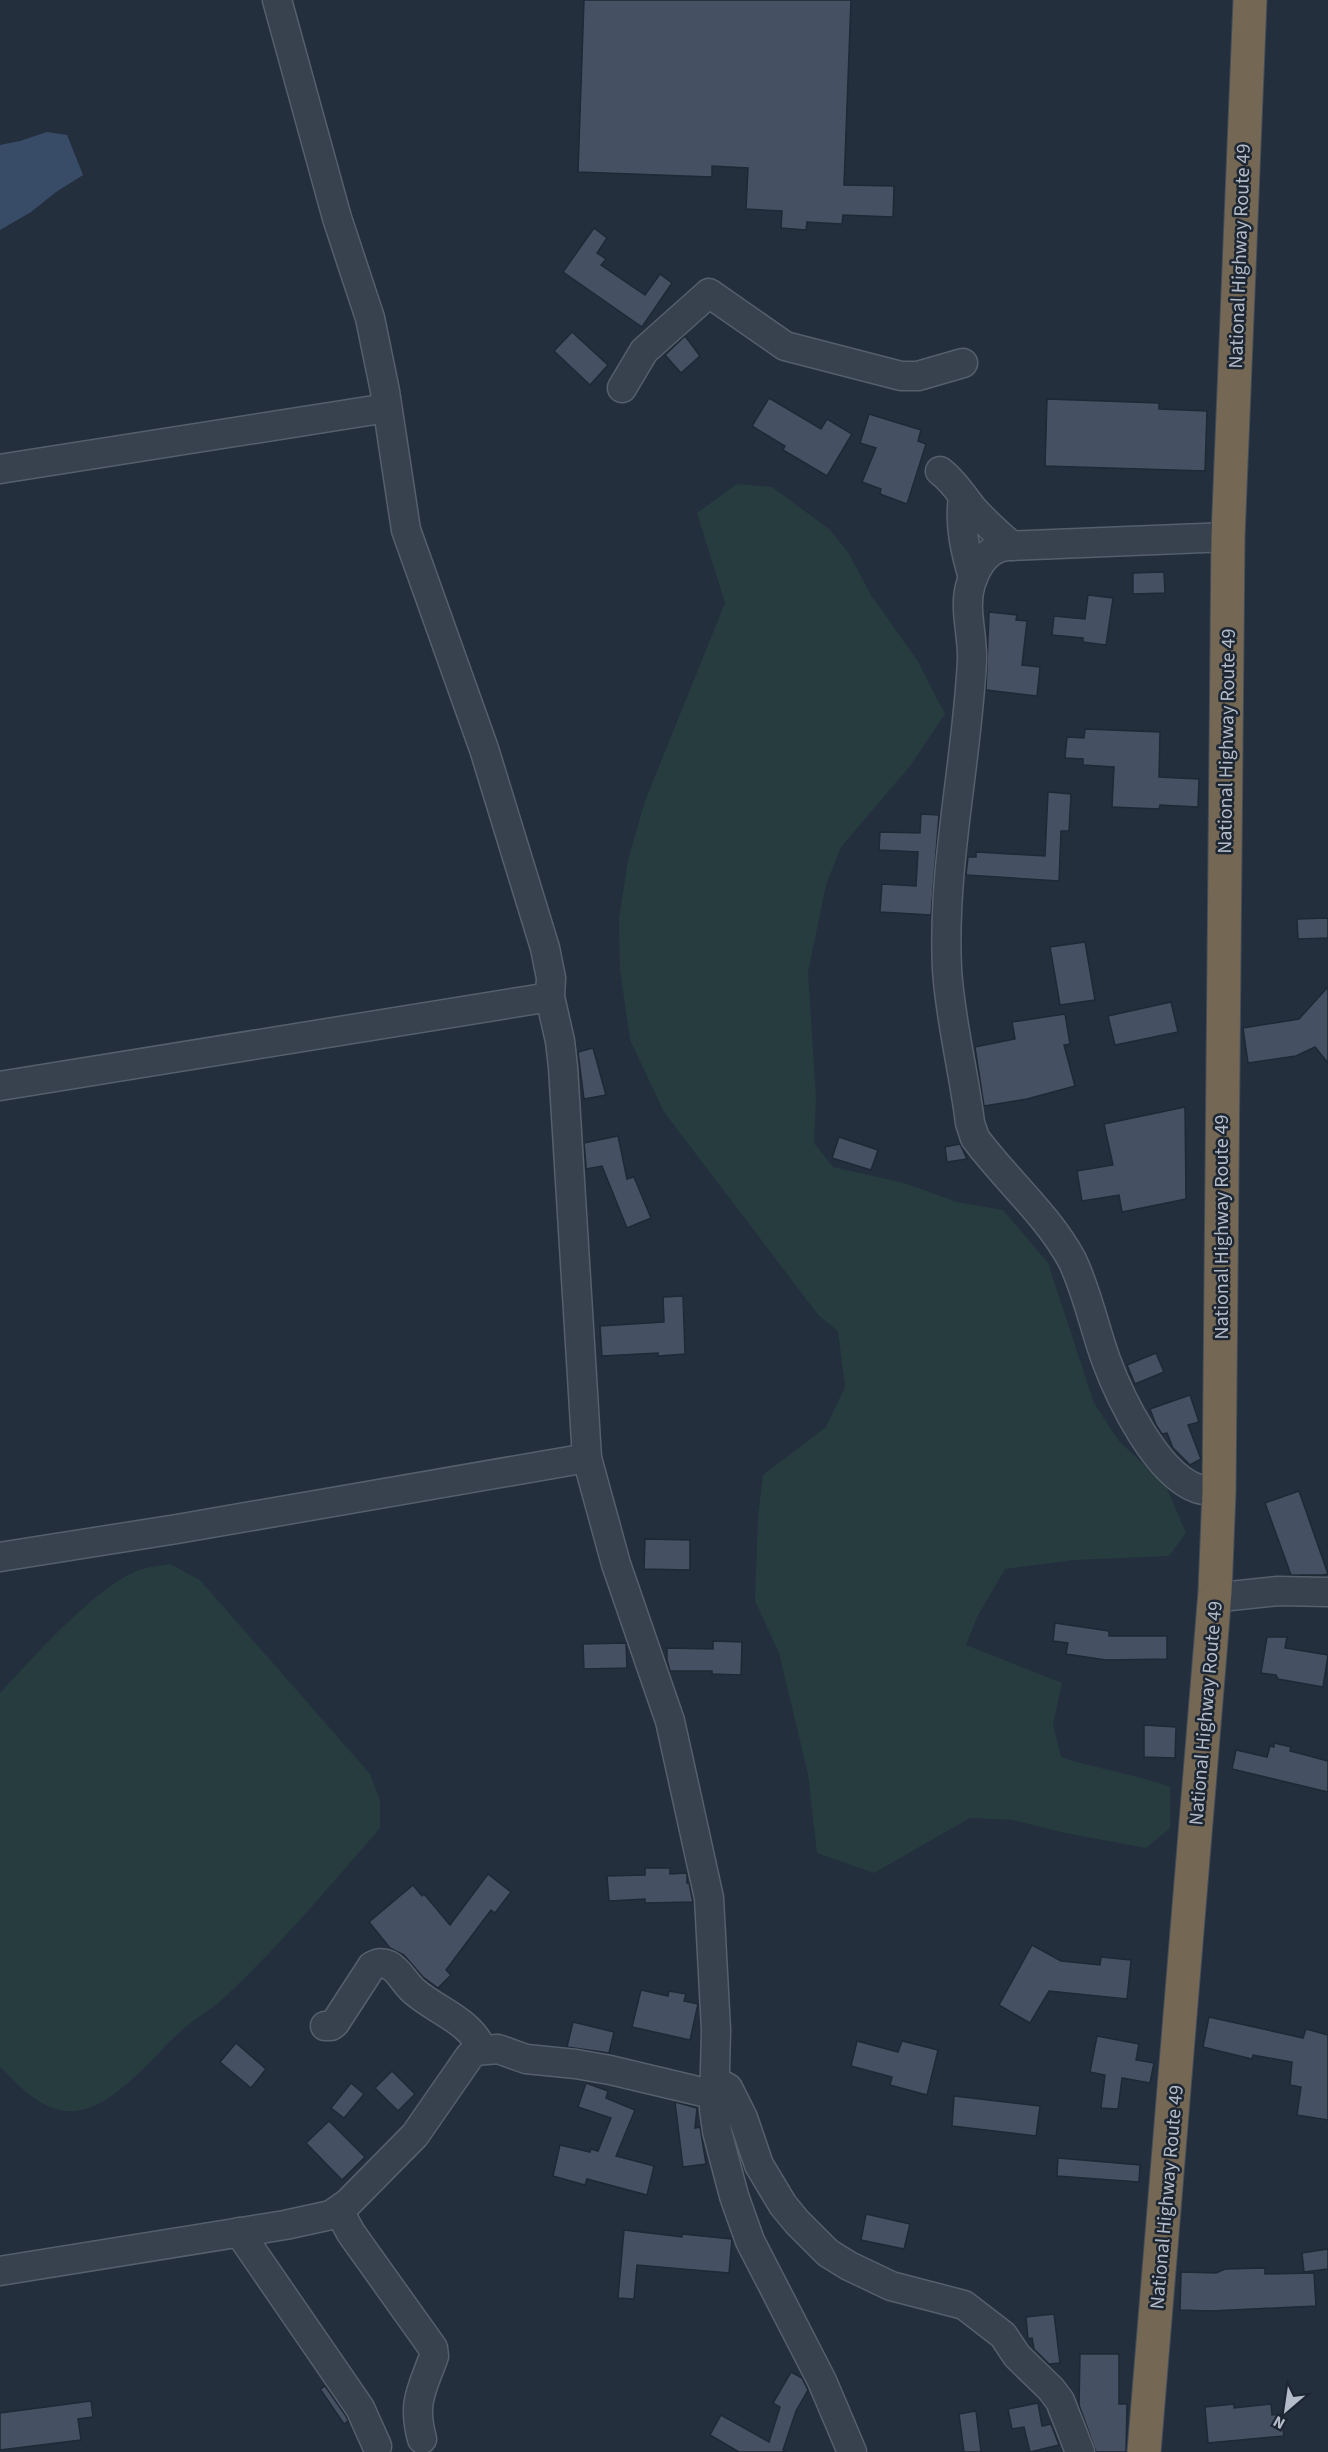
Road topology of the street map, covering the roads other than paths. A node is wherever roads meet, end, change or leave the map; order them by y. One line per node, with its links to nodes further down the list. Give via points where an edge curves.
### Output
1 (277, 0): 5 (street, via 337,218 370,318)
2 (1250, 0): 9 (highway, National Highway Route 49)
3 (963, 363): 4 (street, via 918,376 901,375 798,351 772,339 709,294 644,351)
4 (622, 388)
5 (387, 408): 6 (street); 12 (street, via 406,530 484,749 545,948)
6 (0, 469)
7 (940, 471): 8 (street)
8 (963, 496): 10 (street, via 990,528); 11 (street, via 962,535)
9 (1228, 537): 10 (street); 15 (highway, National Highway Route 49)
10 (1012, 546): 11 (street, via 989,552)
11 (973, 578): 15 (street, via 968,618 972,658 947,938 949,988 970,1123 975,1138 1052,1228 1072,1261 1106,1360 1146,1442 1189,1484)
12 (550, 998): 13 (street); 14 (street, via 563,1067)
13 (0, 1086)
14 (587, 1458): 16 (street); 21 (street, via 616,1564 669,1721 710,1898)
15 (1219, 1492): 17 (highway, National Highway Route 49)
16 (0, 1557)
17 (1215, 1592): 18 (street, via 1230,1596 1278,1591); 29 (highway, National Highway Route 49)
18 (1328, 1592)
19 (325, 2026): 20 (street, via 335,2023 372,1966 386,1964 417,1994 468,2028)
20 (482, 2049): 21 (street); 22 (street, via 469,2057 415,2135)
21 (715, 2088): 27 (street, via 717,2131 750,2241 822,2381); 28 (street, via 728,2088 759,2165 801,2227 828,2253 849,2266 891,2286 964,2305 1003,2335 1017,2356 1060,2401)
22 (339, 2211): 23 (street, via 314,2220); 25 (street, via 433,2348 434,2356 417,2404)
23 (239, 2232): 24 (street); 26 (street, via 360,2408)
24 (0, 2271)
25 (422, 2439)
26 (376, 2446)
27 (852, 2452)
28 (1080, 2452)
29 (1144, 2452)

